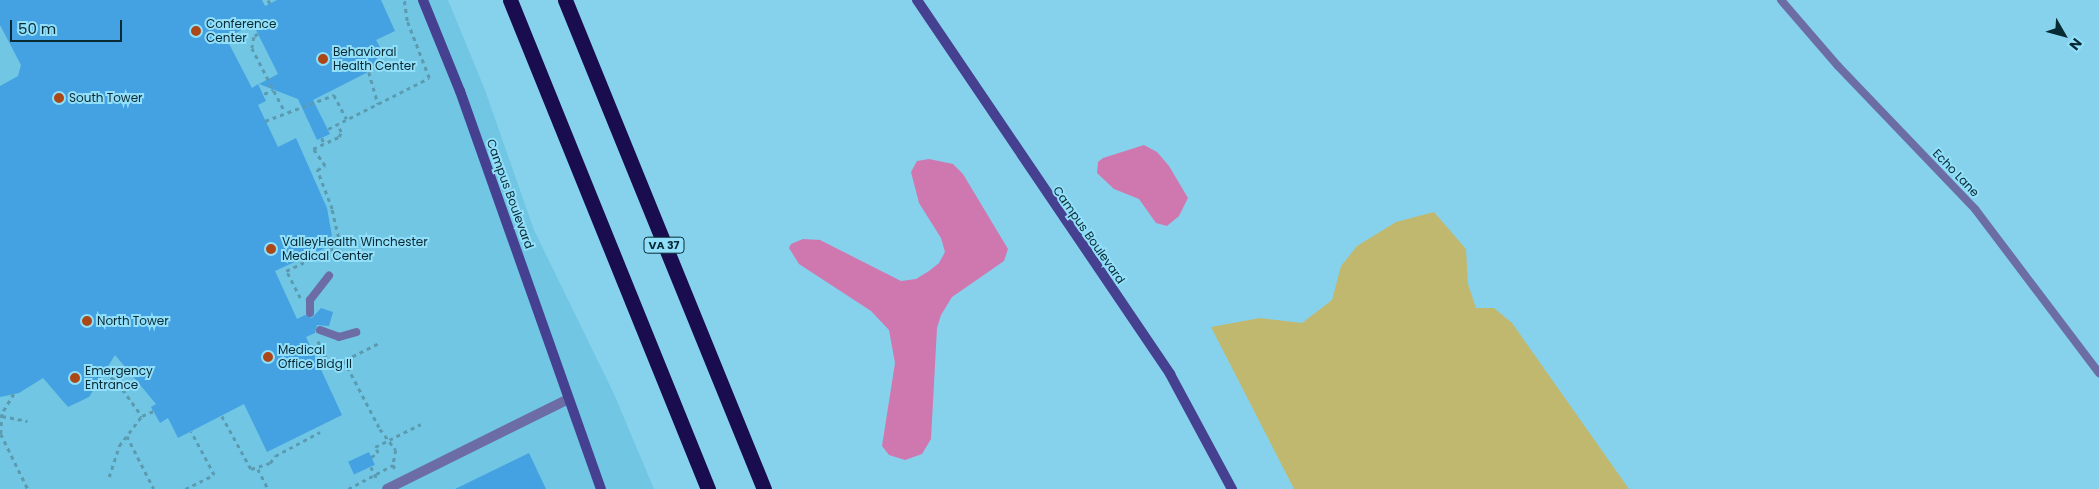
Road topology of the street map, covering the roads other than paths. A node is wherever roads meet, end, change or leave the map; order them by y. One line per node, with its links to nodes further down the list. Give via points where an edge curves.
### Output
1 (423, 0): 11 (street, Campus Boulevard, via 460,91)
2 (510, 0): 14 (highway)
3 (565, 0): 15 (highway, VA 37)
4 (917, 0): 16 (street, Campus Boulevard, via 1170,374)
5 (1781, 0): 10 (lane, Echo Lane, via 1838,66 1975,209)
6 (329, 276): 7 (lane, via 310,300)
7 (310, 313)
8 (317, 332): 9 (lane, via 339,337)
9 (356, 332)
10 (2099, 373)
11 (568, 399): 12 (street); 13 (street, Campus Boulevard)
12 (387, 489)
13 (600, 489)
14 (708, 489)
15 (764, 489)
16 (1232, 489)

